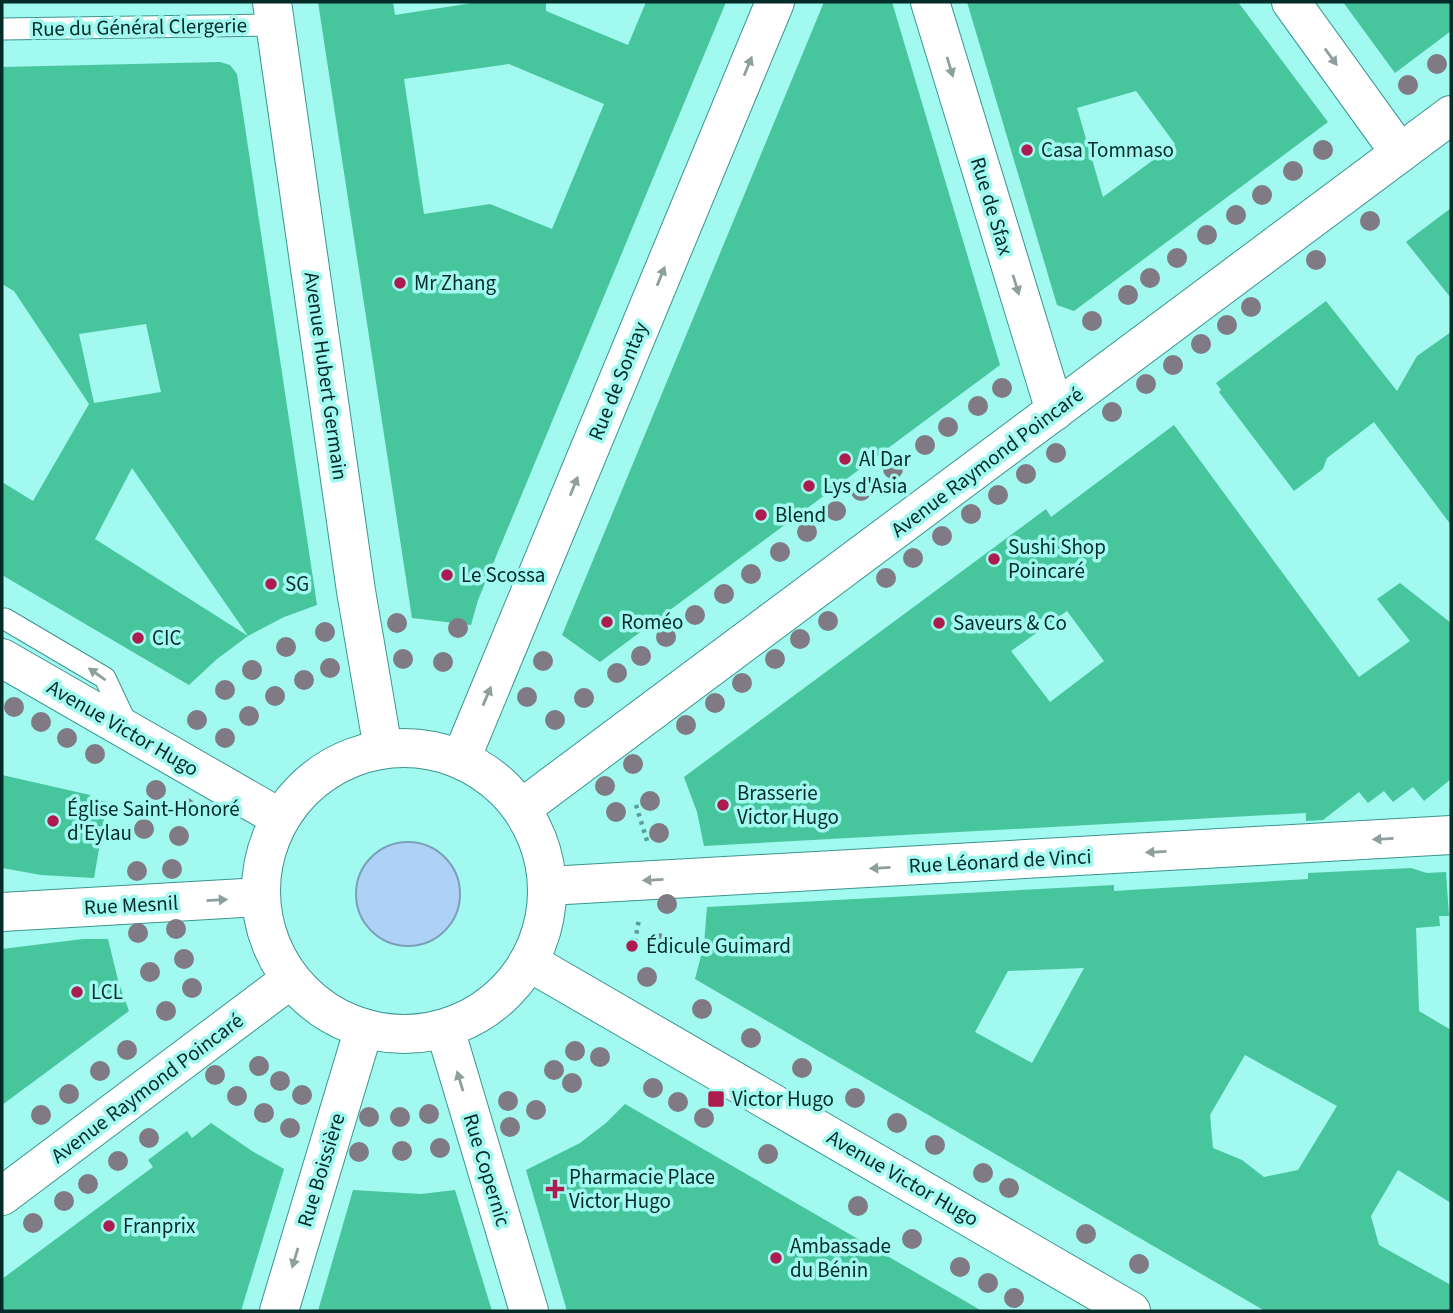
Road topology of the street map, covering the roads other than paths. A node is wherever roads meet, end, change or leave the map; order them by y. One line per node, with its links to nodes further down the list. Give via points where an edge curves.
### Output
1 (775, 2): 13 (street, Rue de Sontay, one-way to 1)
2 (930, 2): 8 (street, Rue de Sfax, one-way to 8)
3 (1291, 2): 7 (street, one-way to 7)
4 (274, 13): 5 (lane, Rue du Général Clergerie); 12 (street, Avenue Hubert Germain, via 354,578)
5 (2, 29)
6 (1451, 115): 7 (street, Avenue Raymond Poincaré)
7 (1400, 153): 8 (street, Avenue Raymond Poincaré)
8 (1055, 411): 14 (street, Avenue Raymond Poincaré)
9 (5, 619): 11 (lane, one-way to 9, via 105,678)
10 (2, 658): 11 (street, Avenue Victor Hugo)
11 (131, 732): 15 (street, Avenue Victor Hugo)
12 (383, 749): 13 (street, via 425,749); 15 (street, via 351,757 321,774)
13 (461, 759): 14 (street, via 492,777)
14 (522, 808): 17 (street, via 541,847)
15 (280, 818): 18 (street, via 265,856)
16 (1451, 835): 17 (street, Rue Léonard de Vinci, one-way to 17)
17 (548, 886): 20 (street, via 544,926)
18 (261, 897): 19 (street, Rue Mesnil, one-way to 18); 21 (street, via 269,940)
19 (2, 912)
20 (529, 962): 23 (street, via 496,1001); 27 (street, Avenue Victor Hugo)
21 (291, 979): 22 (street, via 326,1011); 24 (street, Avenue Raymond Poincaré)
22 (364, 1028): 23 (street, via 405,1035); 25 (street, Rue Boissière, one-way to 25)
23 (445, 1029): 26 (street, Rue Copernic, one-way to 23)
24 (2, 1196)
25 (279, 1311)
26 (529, 1311)
27 (1130, 1311)

